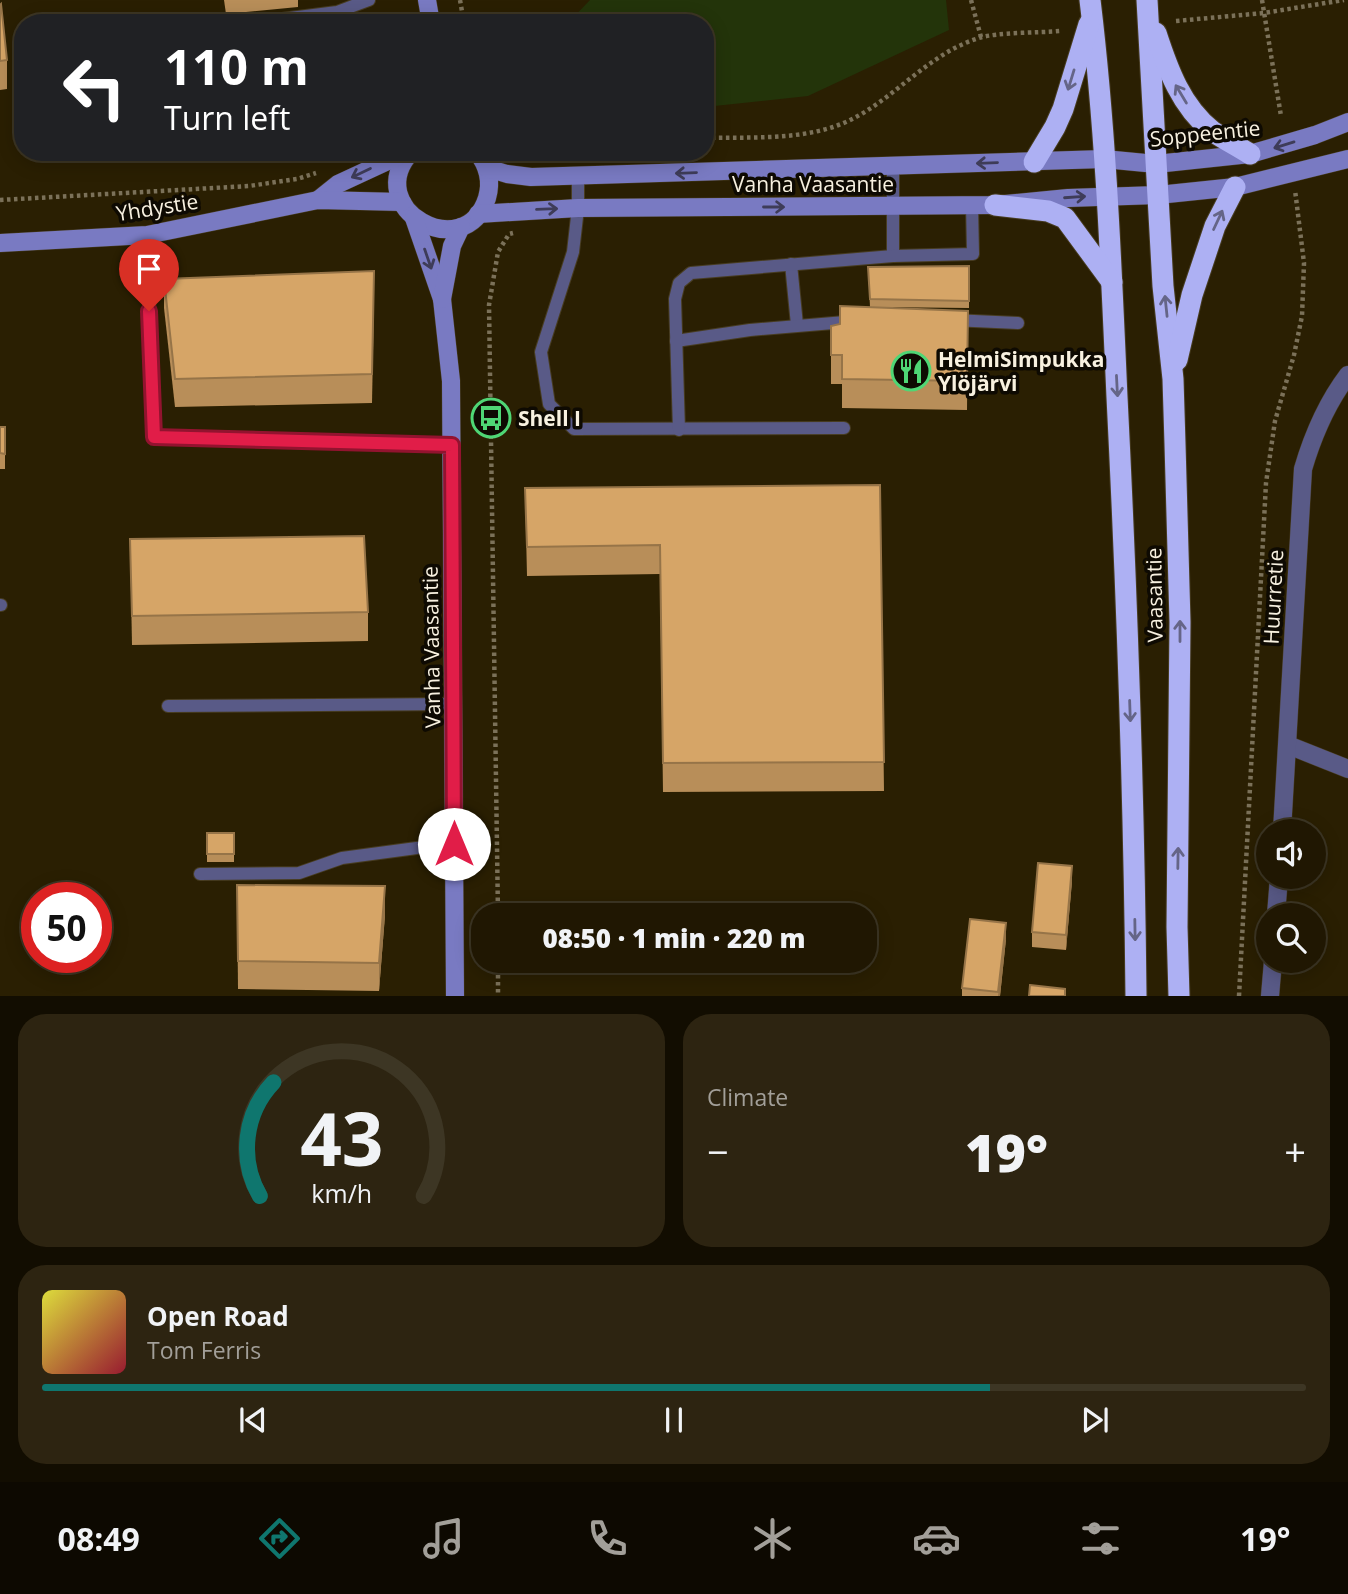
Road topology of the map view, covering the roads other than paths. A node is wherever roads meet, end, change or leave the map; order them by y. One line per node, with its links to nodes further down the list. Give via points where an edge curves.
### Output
1 (369, 0): 4 (lane)
2 (1147, 2): 6 (highway, one-way to 2, via 1213,131 1191,110 1172,79); 14 (highway)
3 (1091, 8): 7 (highway); 13 (highway, one-way to 13, via 1063,110)
4 (321, 14)
5 (1348, 122): 6 (main road, Soppeentie, one-way to 6)
6 (1250, 154): 14 (main road, Soppeentie)
7 (1104, 159): 13 (main road, Vanha Vaasantie); 14 (main road, Soppeentie); 18 (highway, Vaasantie)
8 (1348, 159): 17 (main road)
9 (389, 161): 20 (main road, Yhdystie, one-way to 20, via 338,184)
10 (404, 161): 21 (main road, via 398,178)
11 (480, 161): 26 (main road, via 489,192)
12 (487, 161): 16 (main road, Vanha Vaasantie, via 507,174)
13 (1034, 162): 15 (main road, Vanha Vaasantie, one-way to 15)
14 (1156, 164): 19 (highway, Vaasantie)
15 (893, 167): 16 (main road, Vanha Vaasantie, one-way to 16); 24 (lane)
16 (578, 176): 25 (lane)
17 (1235, 187): 19 (main road); 41 (highway, one-way to 17, via 1192,295 1215,226)
18 (1106, 195): 19 (main road); 23 (main road, Vanha Vaasantie, one-way to 18); 33 (highway, Vaasantie)
19 (1158, 195): 41 (highway, Vaasantie, one-way to 19)
20 (318, 200): 21 (main road, Yhdystie); 29 (main road, Yhdystie)
21 (402, 202): 27 (main road, Vanha Vaasantie)
22 (972, 205): 23 (main road, Vanha Vaasantie); 24 (main road, Vanha Vaasantie); 31 (lane, via 974,254)
23 (995, 205): 33 (highway, via 1048,211 1065,218)
24 (893, 207): 25 (main road, Vanha Vaasantie, one-way to 24); 31 (lane)
25 (578, 208): 26 (main road, Vanha Vaasantie, one-way to 25); 43 (lane, via 573,253 541,352 549,404 574,429)
26 (478, 214): 28 (main road)
27 (414, 218): 28 (main road, via 439,230); 34 (main road, Vanha Vaasantie, one-way to 34)
28 (461, 227): 34 (main road, Vanha Vaasantie, via 452,246)
29 (147, 235): 30 (main road, Yhdystie); 44 (lane, via 154,437)
30 (0, 243)
31 (893, 256): 32 (lane)
32 (791, 264): 38 (lane); 39 (lane, via 691,273 679,283 675,299)
33 (1112, 282): 54 (highway, Vaasantie, one-way to 54, via 1132,764)
34 (442, 299): 44 (main road, Vanha Vaasantie)
35 (944, 319): 37 (lane)
36 (866, 321): 38 (lane)
37 (1018, 323)
38 (797, 326): 39 (lane)
39 (676, 341): 43 (lane)
40 (1348, 375): 47 (street, Huurretie, via 1312,435 1303,469)
41 (1173, 379): 55 (highway, Vaasantie, one-way to 41, via 1180,622)
42 (844, 428): 43 (lane)
43 (679, 430)
44 (452, 445): 45 (main road, Vanha Vaasantie)
45 (454, 704): 46 (lane); 50 (main road, Vanha Vaasantie)
46 (168, 706)
47 (1289, 744): 48 (street); 49 (street, Huurretie)
48 (1348, 769)
49 (1283, 819)
50 (454, 844): 51 (lane, via 342,858 299,873); 53 (main road, Vanha Vaasantie)
51 (200, 874)
52 (1272, 973): 56 (street)
53 (455, 996)
54 (1136, 996)
55 (1179, 996)
56 (1270, 996)

